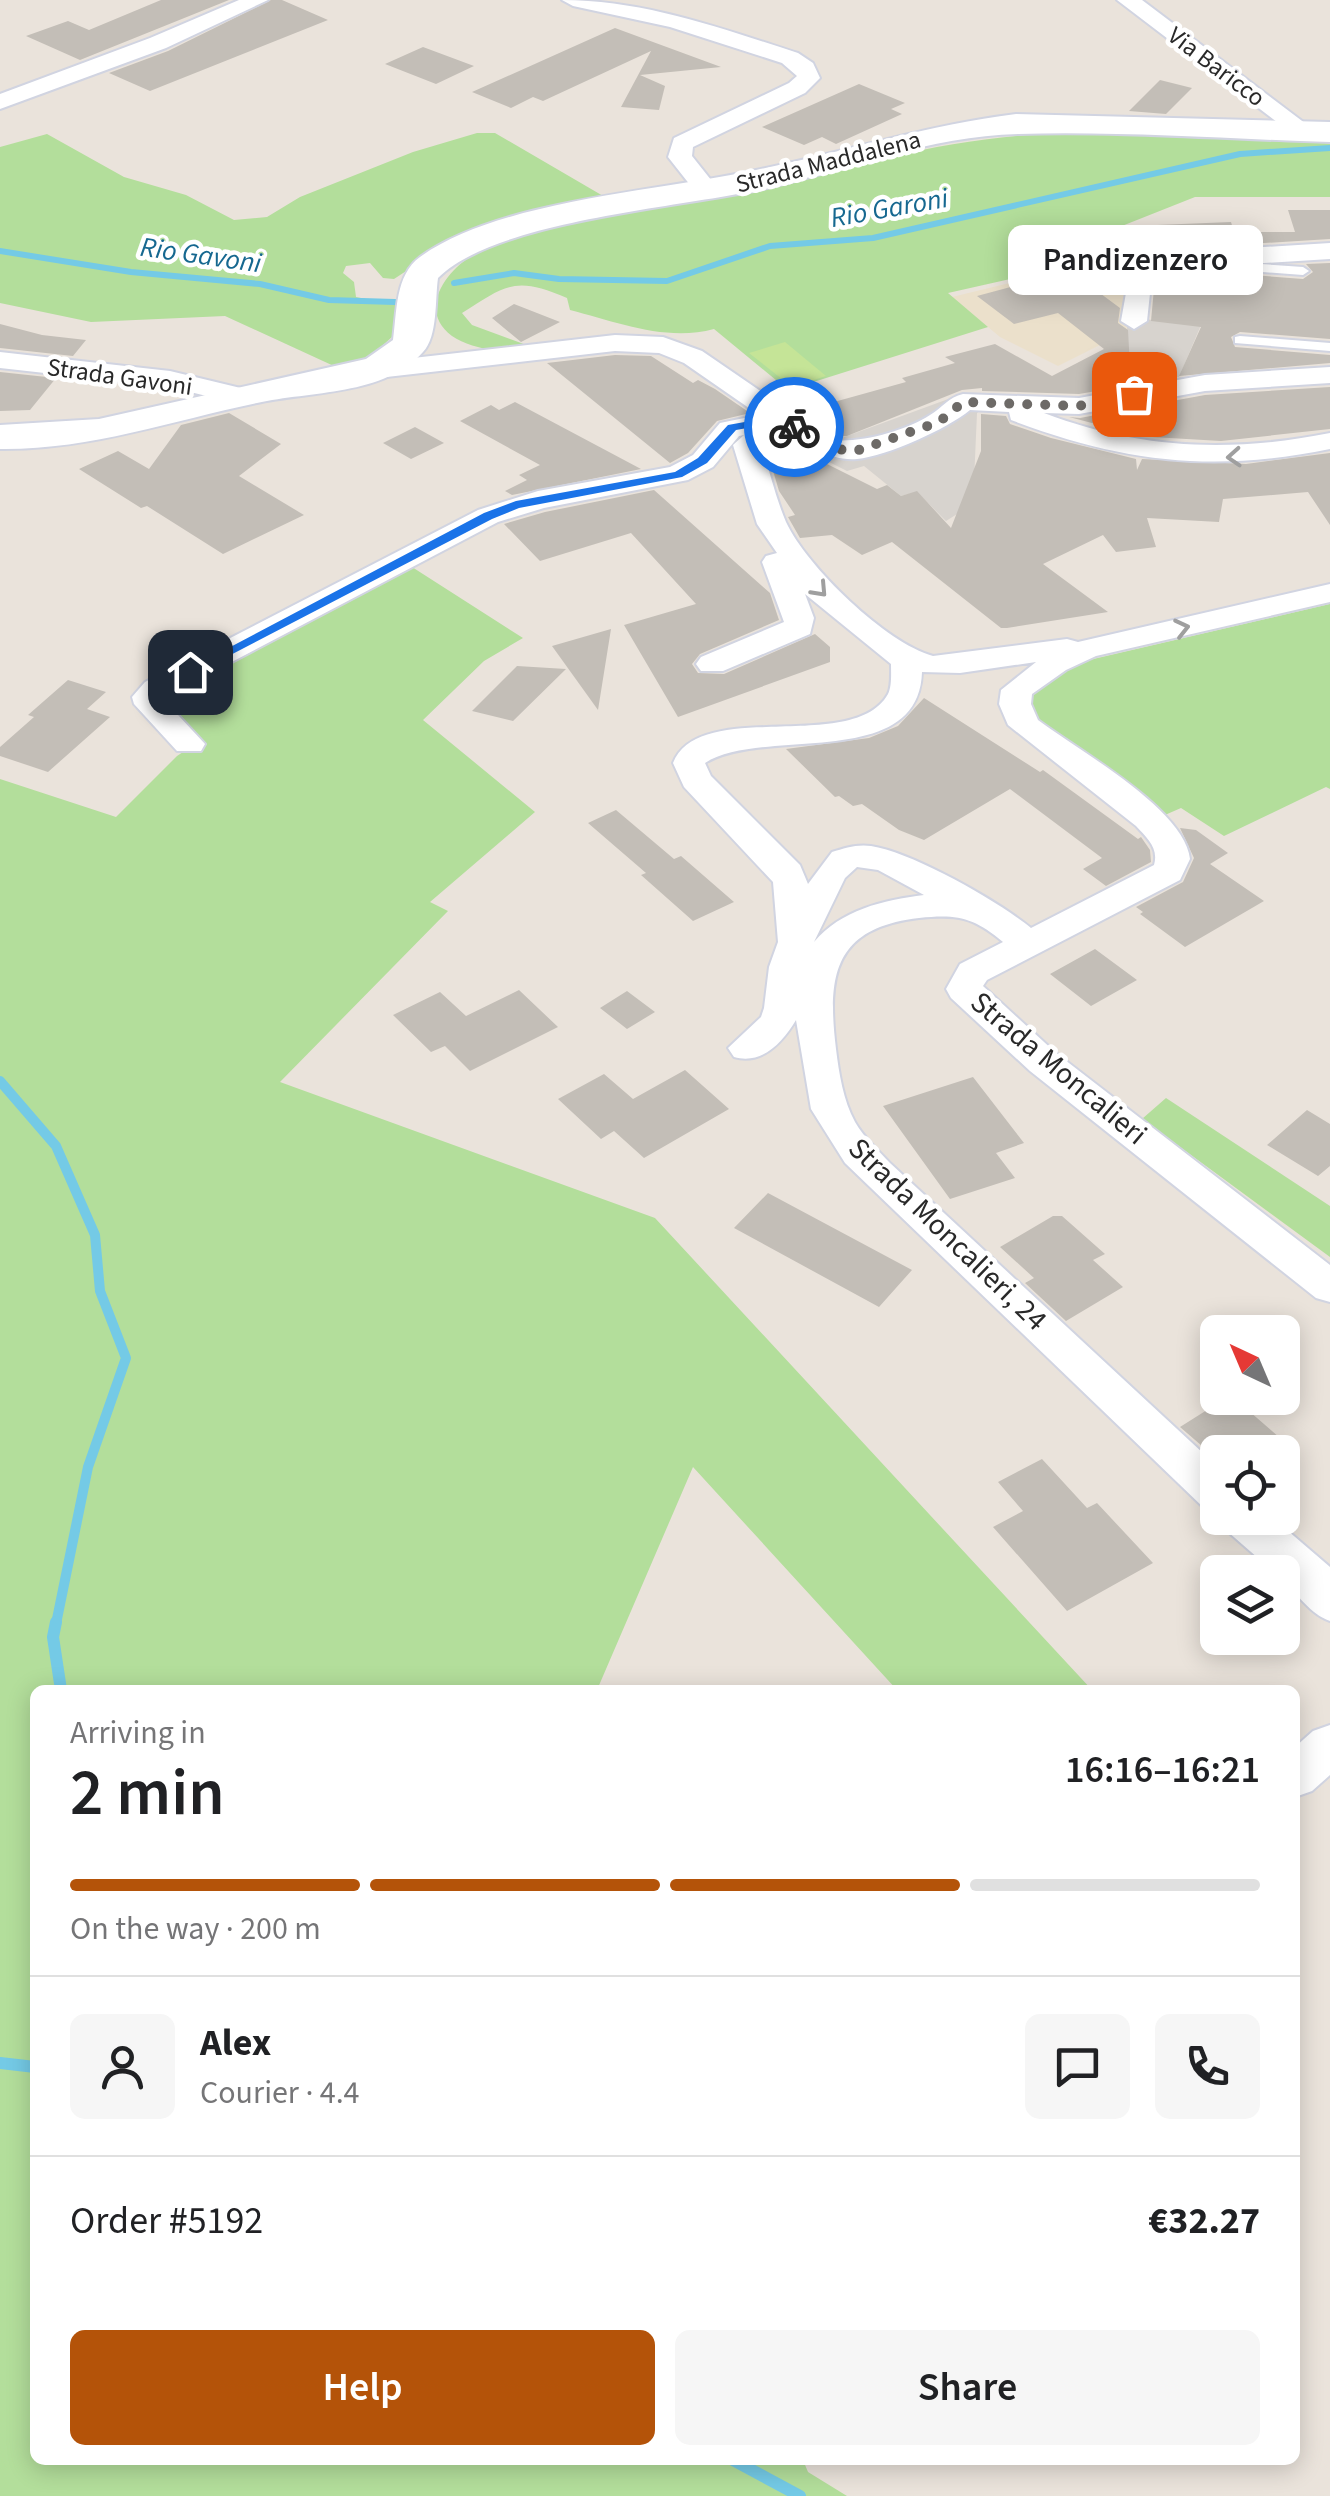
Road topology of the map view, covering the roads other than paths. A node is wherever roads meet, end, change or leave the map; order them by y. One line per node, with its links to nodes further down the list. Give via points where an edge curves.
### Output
1 (257, 0): 4 (street)
2 (574, 0): 6 (street, via 676,21 806,68 808,78 797,88 682,143 680,157)
3 (1128, 0): 5 (street, Via Baricco)
4 (0, 102)
5 (1318, 133): 6 (street, Strada Maddalena, via 1016,124 948,132)
6 (707, 190): 13 (street, Strada Maddalena, via 525,222 472,240 422,276 414,337)
7 (1330, 252): 8 (street)
8 (1181, 262): 9 (lane); 10 (street, via 1140,270)
9 (1303, 272)
10 (1134, 321)
11 (1240, 340): 12 (lane)
12 (1330, 347)
13 (405, 350): 14 (street); 16 (street)
14 (496, 356): 16 (street); 22 (street, via 614,343 663,345 693,356)
15 (0, 360): 20 (street, Strada Gavoni, via 170,379)
16 (369, 371): 20 (street)
17 (1330, 376): 18 (street)
18 (1205, 383): 19 (street); 21 (street, via 1079,406)
19 (1131, 384)
20 (239, 396): 23 (street, via 126,426)
21 (979, 400): 24 (street, one-way to 21, via 1268,455 1186,458 1100,443); 25 (street, via 955,405 939,422 856,451)
22 (783, 419): 25 (street); 31 (street, via 730,428 702,461 678,474 488,516 156,689 150,704)
23 (0, 437)
24 (1330, 441)
25 (817, 443): 26 (street, via 769,433 747,445)
26 (772, 524): 29 (street, one-way to 29, via 816,588); 30 (street, via 779,576 800,613 799,627)
27 (1330, 593): 28 (street, Strada Moncalieri, one-way to 27)
28 (1086, 648): 29 (street, via 960,664); 34 (street, Strada Moncalieri, via 1017,690 1015,704 1024,725 1157,828 1173,861 1168,872)
29 (907, 658): 33 (street, via 902,700 871,721 834,733 712,745 691,757 696,780 788,873)
30 (712, 664)
31 (189, 744)
32 (972, 906): 33 (street, via 890,862 858,855 828,873); 34 (street); 37 (street, Strada Moncalieri, 24, via 936,905 871,918 826,951 815,977 814,1019 834,1119 876,1173)
33 (796, 944): 35 (street, via 780,1015)
34 (1028, 944): 36 (street, Strada Moncalieri, via 972,972 964,989 968,997)
35 (747, 1048)
36 (1330, 1287)
37 (1200, 1477)
38 (1263, 1535): 39 (street, via 1320,1585)
39 (1330, 1602)
40 (1330, 1746): 41 (street)
41 (1300, 1772)

